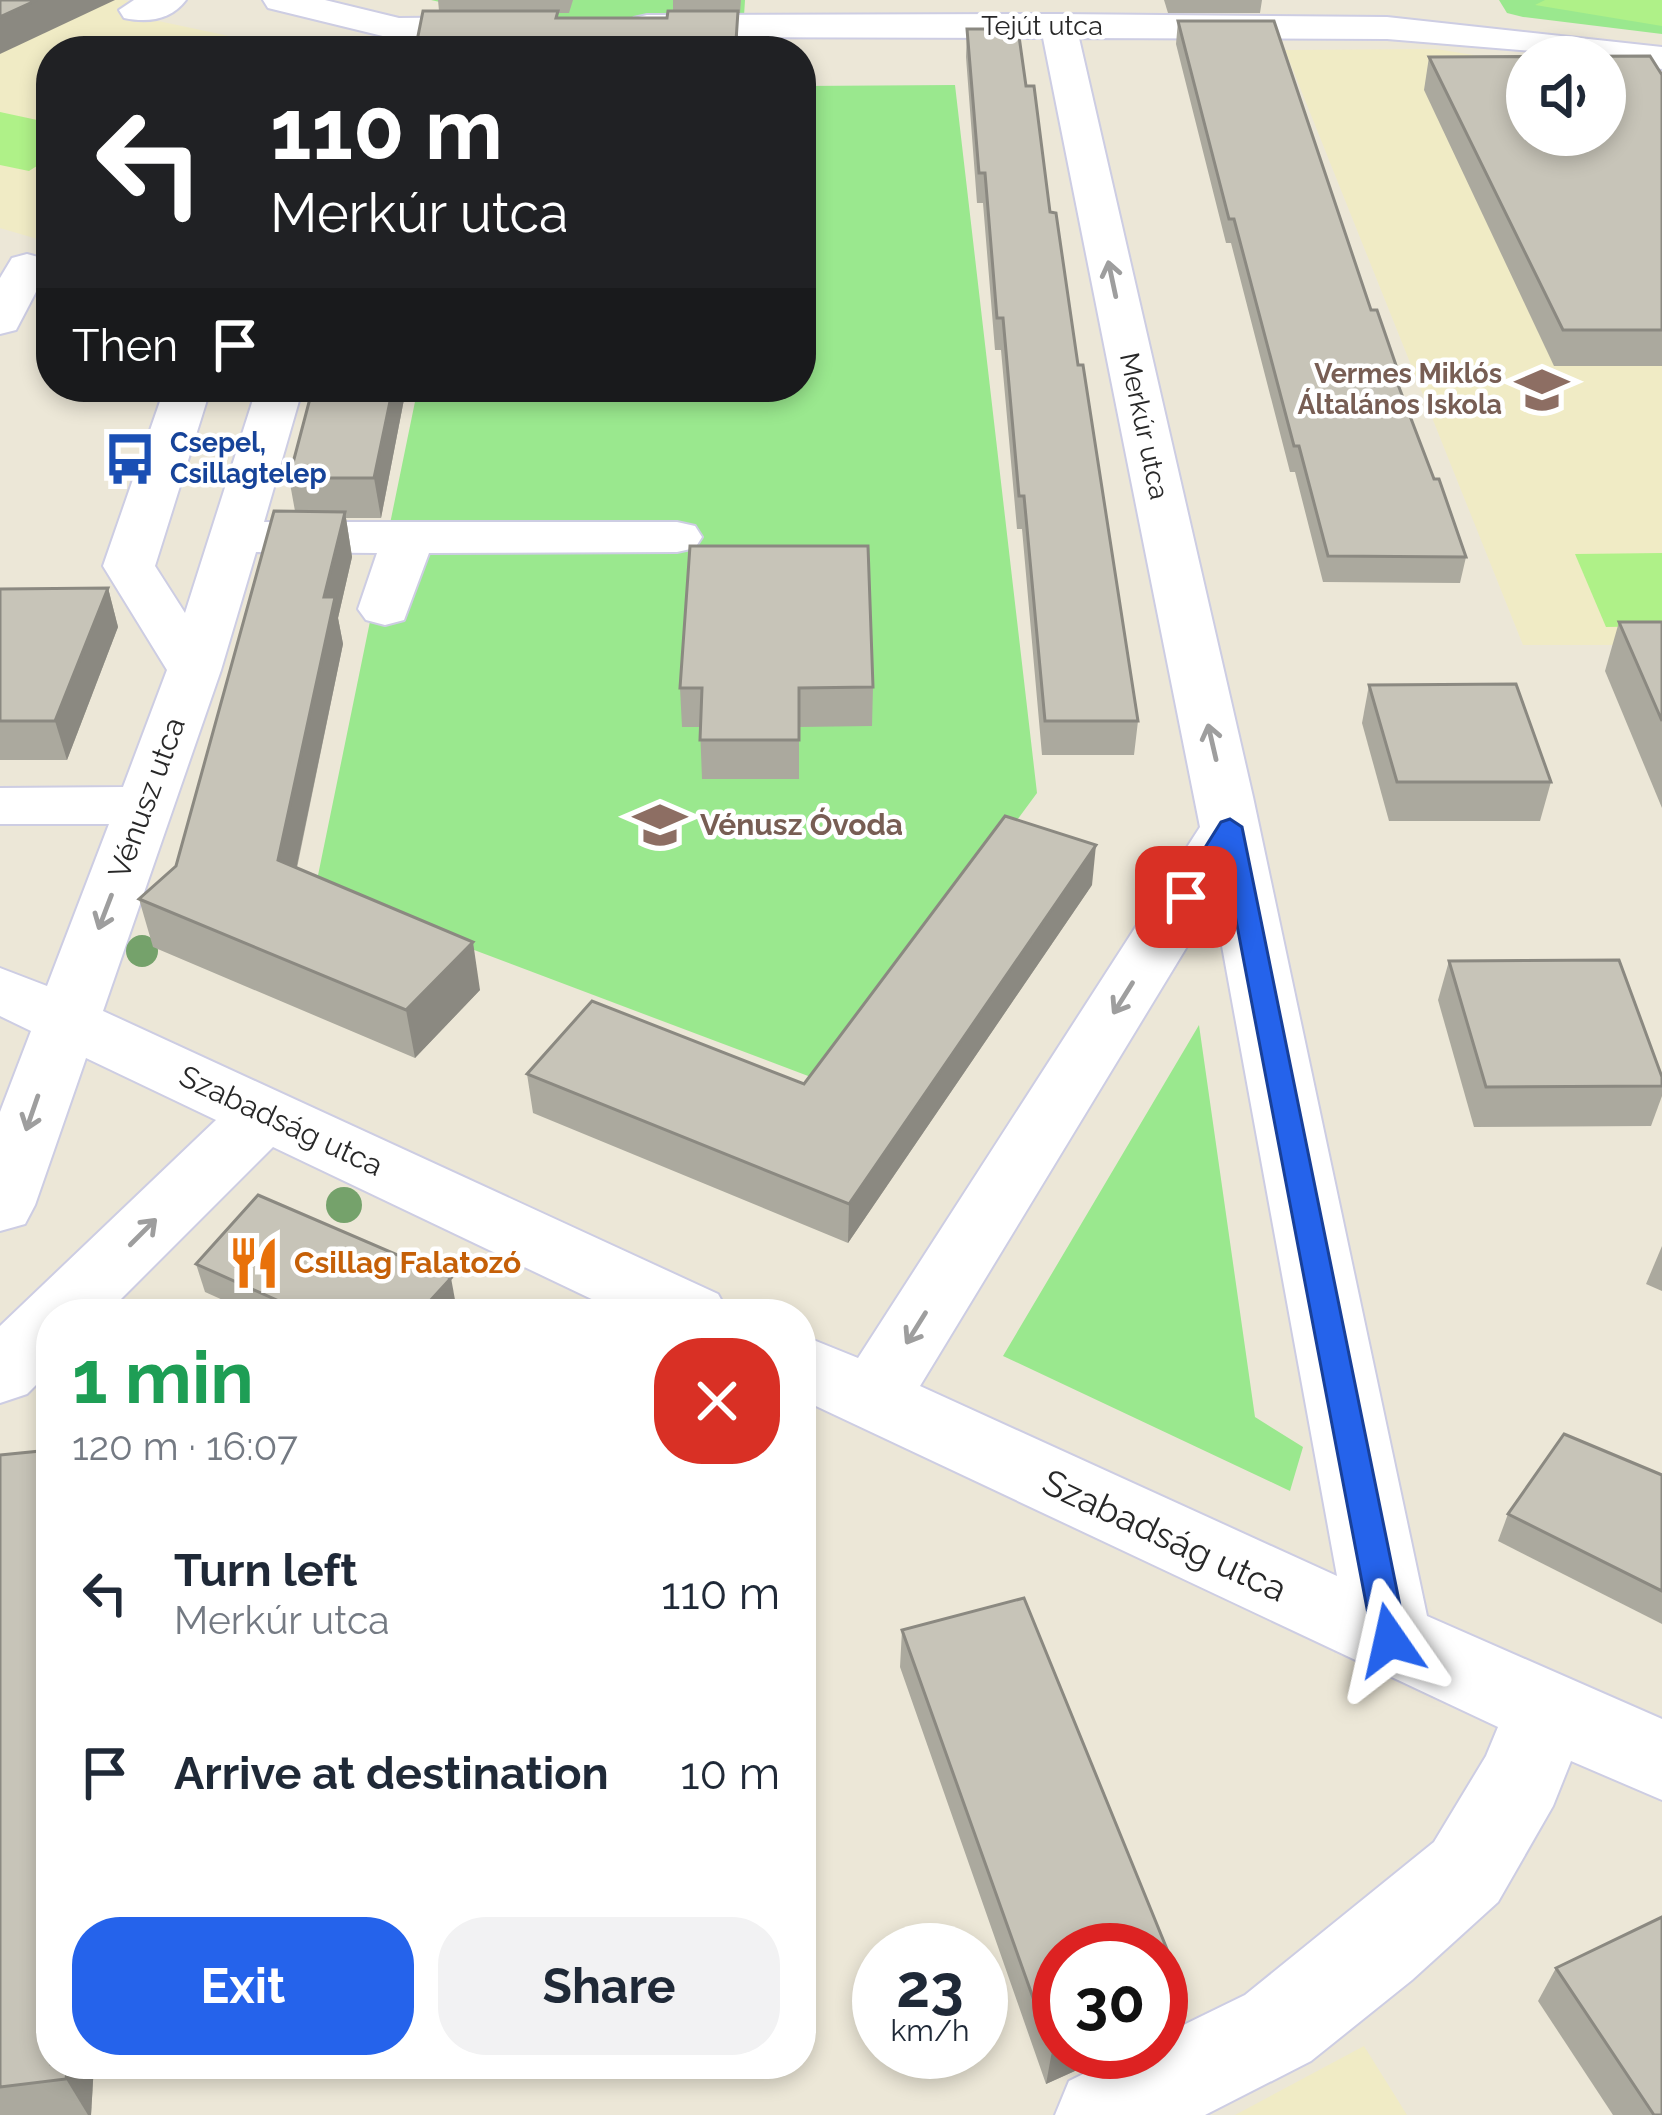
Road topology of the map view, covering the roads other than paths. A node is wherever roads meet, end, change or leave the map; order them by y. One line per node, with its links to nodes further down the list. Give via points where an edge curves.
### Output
1 (281, 0): 7 (street)
2 (775, 14): 4 (street, Tejút utca); 5 (street, Tejút utca)
3 (1448, 16): 5 (street, Tejút utca); 9 (street, Tejút utca)
4 (618, 26)
5 (1058, 26): 21 (street, Merkúr utca, one-way to 5)
6 (550, 27): 8 (street)
7 (384, 36)
8 (443, 36)
9 (1662, 58)
10 (26, 265): 11 (street)
11 (0, 321)
12 (183, 402): 18 (street, via 129,566)
13 (276, 402): 14 (street, Vénusz utca)
14 (236, 537): 16 (street); 18 (street, Vénusz utca)
15 (677, 537): 16 (street)
16 (408, 538): 17 (street)
17 (385, 609)
18 (194, 670): 19 (street, Vénusz utca)
19 (146, 805): 20 (street); 23 (street, Vénusz utca, one-way to 23)
20 (0, 806)
21 (1230, 827): 31 (street, one-way to 31); 32 (street, Merkúr utca)
22 (0, 990): 23 (street, Szabadság utca)
23 (64, 1020): 24 (street, Szabadság utca); 25 (street, Vénusz utca, one-way to 25)
24 (263, 1114): 26 (street, one-way to 24); 27 (street, Szabadság utca)
25 (0, 1205)
26 (75, 1299)
27 (660, 1299)
28 (36, 1338): 30 (street)
29 (816, 1372): 31 (street, Szabadság utca)
30 (0, 1373)
31 (872, 1399): 32 (street, Szabadság utca)
32 (1390, 1640): 33 (street, Szabadság utca)
33 (1546, 1709): 34 (street, Szabadság utca); 35 (street, via 1522,1777 1466,1872 1278,2027)
34 (1662, 1760)
35 (1103, 2115)

